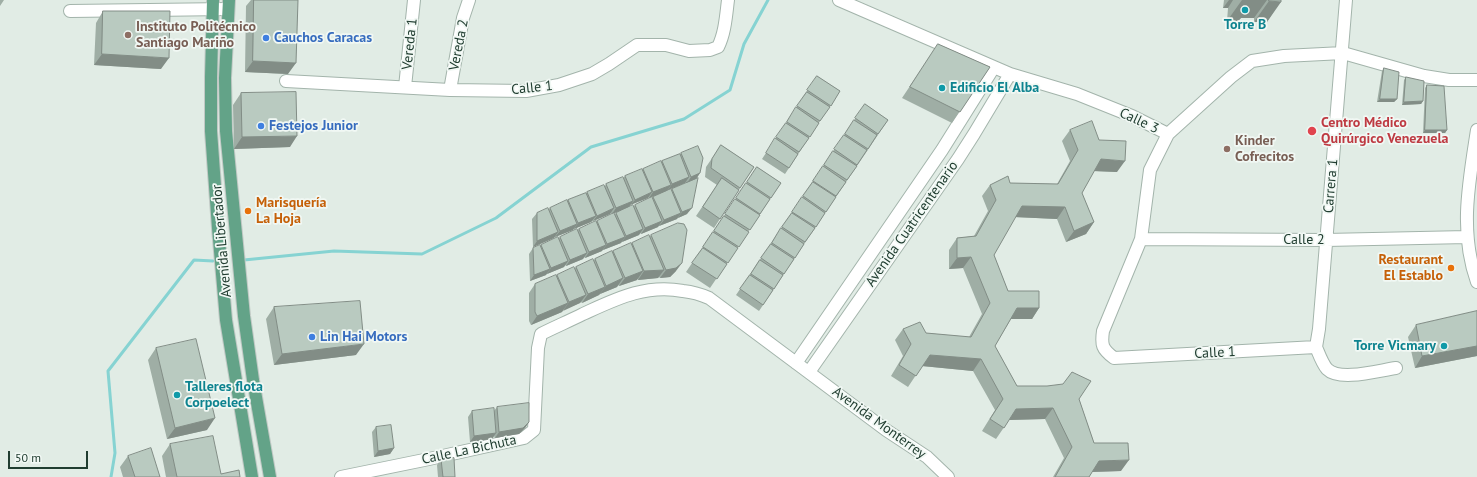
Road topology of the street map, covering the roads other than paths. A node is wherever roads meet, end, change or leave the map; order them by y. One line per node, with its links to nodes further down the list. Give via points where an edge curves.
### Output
1 (414, 0): 14 (street, Vereda 1)
2 (469, 0): 15 (street, Vereda 2, via 463,18)
3 (728, 0): 15 (street, Calle 1, via 722,40 718,47 710,50 689,51 666,45 637,45 592,74 559,85 526,91)
4 (839, 0): 10 (street, Calle 3)
5 (1346, 0): 9 (street, Carrera 1)
6 (213, 4): 7 (street); 8 (street); 27 (main road, Avenida Libertador, via 211,131 218,228 226,320)
7 (228, 5): 28 (main road, Avenida Libertador, via 226,131 244,316)
8 (70, 11)
9 (1342, 53): 12 (street, Calle 3, via 1424,76 1450,80); 17 (street, Calle 3, via 1252,60); 21 (street, Carrera 1)
10 (994, 67): 11 (street, Calle 3); 24 (street, Avenida Cuatricentenario, via 942,150)
11 (1010, 74): 17 (street, Calle 3, via 1077,94); 26 (street, Avenida Cuatricentenario, via 958,159)
12 (1477, 80)
13 (286, 81): 14 (street, Calle 1)
14 (405, 87): 15 (street, Calle 1)
15 (450, 90)
16 (1477, 130): 18 (street)
17 (1168, 134): 20 (street, via 1150,170)
18 (1472, 204): 19 (street)
19 (1466, 238): 21 (street, Calle 2); 22 (street)
20 (1141, 239): 21 (street, Calle 2); 23 (street, Calle 1, via 1103,330 1101,341 1104,351 1114,358)
21 (1326, 240): 23 (street, Carrera 1)
22 (1477, 282)
23 (1316, 347): 25 (street, via 1327,370 1337,375)
24 (796, 363): 26 (street, Calle La Bichuta); 29 (street, Calle La Bichuta, via 709,298 676,290 638,291 615,299 541,334 534,430 524,438)
25 (1396, 368)
26 (809, 372): 30 (street, Avenida Monterrey, via 886,430 927,457)
27 (252, 477)
28 (270, 477)
29 (341, 477)
30 (948, 477)

